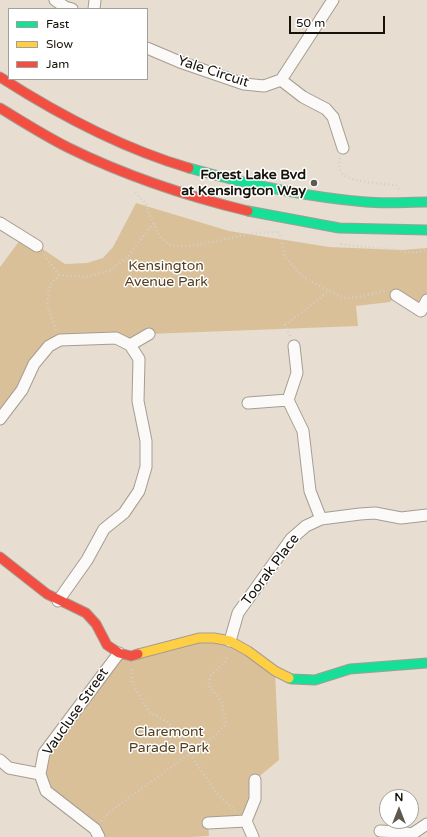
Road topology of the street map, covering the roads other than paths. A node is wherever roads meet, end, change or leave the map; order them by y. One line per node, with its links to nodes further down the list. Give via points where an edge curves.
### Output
1 (55, 0): 3 (street)
2 (333, 0): 6 (street)
3 (68, 8)
4 (148, 48): 6 (street, Yale Circuit, via 244,84 264,86)
5 (0, 77): 9 (main road, via 81,125 140,151 204,173 278,191 352,200)
6 (281, 80): 8 (street, via 334,117)
7 (0, 108): 11 (main road, via 84,154 149,181 211,201 271,216 339,228)
8 (344, 148)
9 (427, 202)
10 (0, 224): 12 (street)
11 (427, 230)
12 (37, 246)
13 (396, 295): 15 (street)
14 (427, 300): 15 (street)
15 (424, 314)
16 (149, 334): 17 (street)
17 (130, 345): 21 (street, via 116,338 60,340 49,346 34,364 22,390); 25 (street, via 139,359 138,401 146,441 146,467 139,491 124,513 104,529 87,560)
18 (294, 346): 19 (street, via 297,374)
19 (288, 400): 20 (street); 23 (street, via 303,432 310,490)
20 (248, 403)
21 (0, 419)
22 (427, 515): 23 (street, Toorak Place, via 401,518 360,514)
23 (321, 519): 26 (street, Toorak Place, via 306,526 291,539 238,613)
24 (0, 557): 25 (main road)
25 (58, 601): 27 (main road, via 86,613 96,624 106,645)
26 (230, 641): 27 (main road, via 200,638 131,656); 28 (main road, via 275,671 292,679 315,680 350,669)
27 (119, 653): 30 (street, Vaucluse Street, via 44,753)
28 (427, 663)
29 (0, 760): 30 (street, Vaucluse Street, via 9,768)
30 (40, 774): 36 (street, Vaucluse Street, via 46,791)
31 (255, 780): 32 (street, via 254,799)
32 (246, 821): 33 (street); 38 (street)
33 (208, 823)
34 (427, 824): 37 (street)
35 (380, 830): 37 (street)
36 (97, 833)
37 (412, 836)
38 (253, 837)

